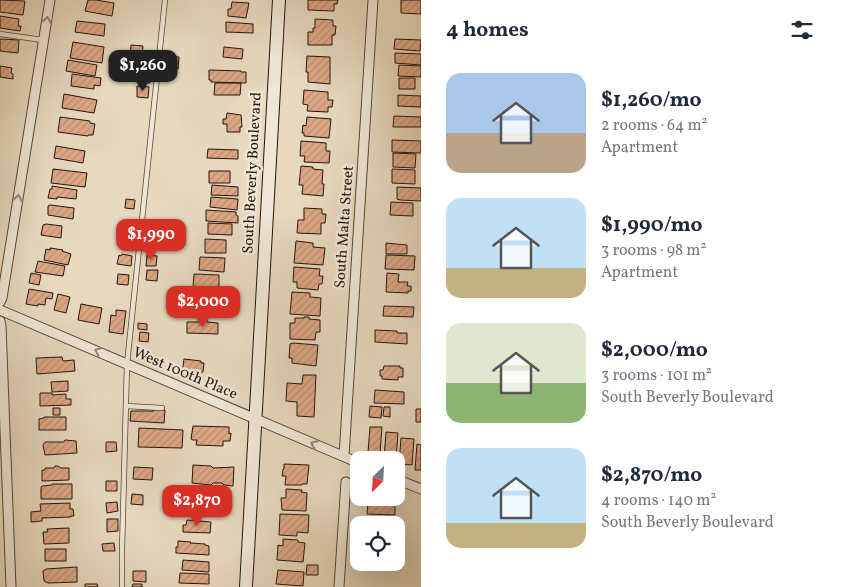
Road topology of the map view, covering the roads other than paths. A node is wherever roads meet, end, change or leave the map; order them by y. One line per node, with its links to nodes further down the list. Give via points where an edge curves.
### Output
1 (50, 0): 6 (street, one-way to 1)
2 (166, 0): 10 (lane)
3 (279, 0): 13 (main road, South Beverly Boulevard)
4 (373, 0): 14 (street, South Malta Street)
5 (0, 34): 6 (lane)
6 (44, 41): 7 (street, one-way to 6)
7 (0, 302)
8 (0, 310): 10 (street, West 100th Place, one-way to 8)
9 (0, 321): 16 (street)
10 (127, 364): 11 (lane); 13 (street, West 100th Place)
11 (126, 406): 12 (lane); 21 (lane)
12 (162, 408)
13 (255, 419): 14 (street, West 100th Place, one-way to 13); 22 (main road, South Beverly Boulevard)
14 (344, 456): 15 (street, West 100th Place)
15 (350, 459)
16 (3, 480): 20 (street)
17 (346, 482): 23 (street)
18 (405, 483): 19 (street)
19 (421, 489)
20 (11, 587)
21 (122, 587)
22 (246, 587)
23 (339, 587)

